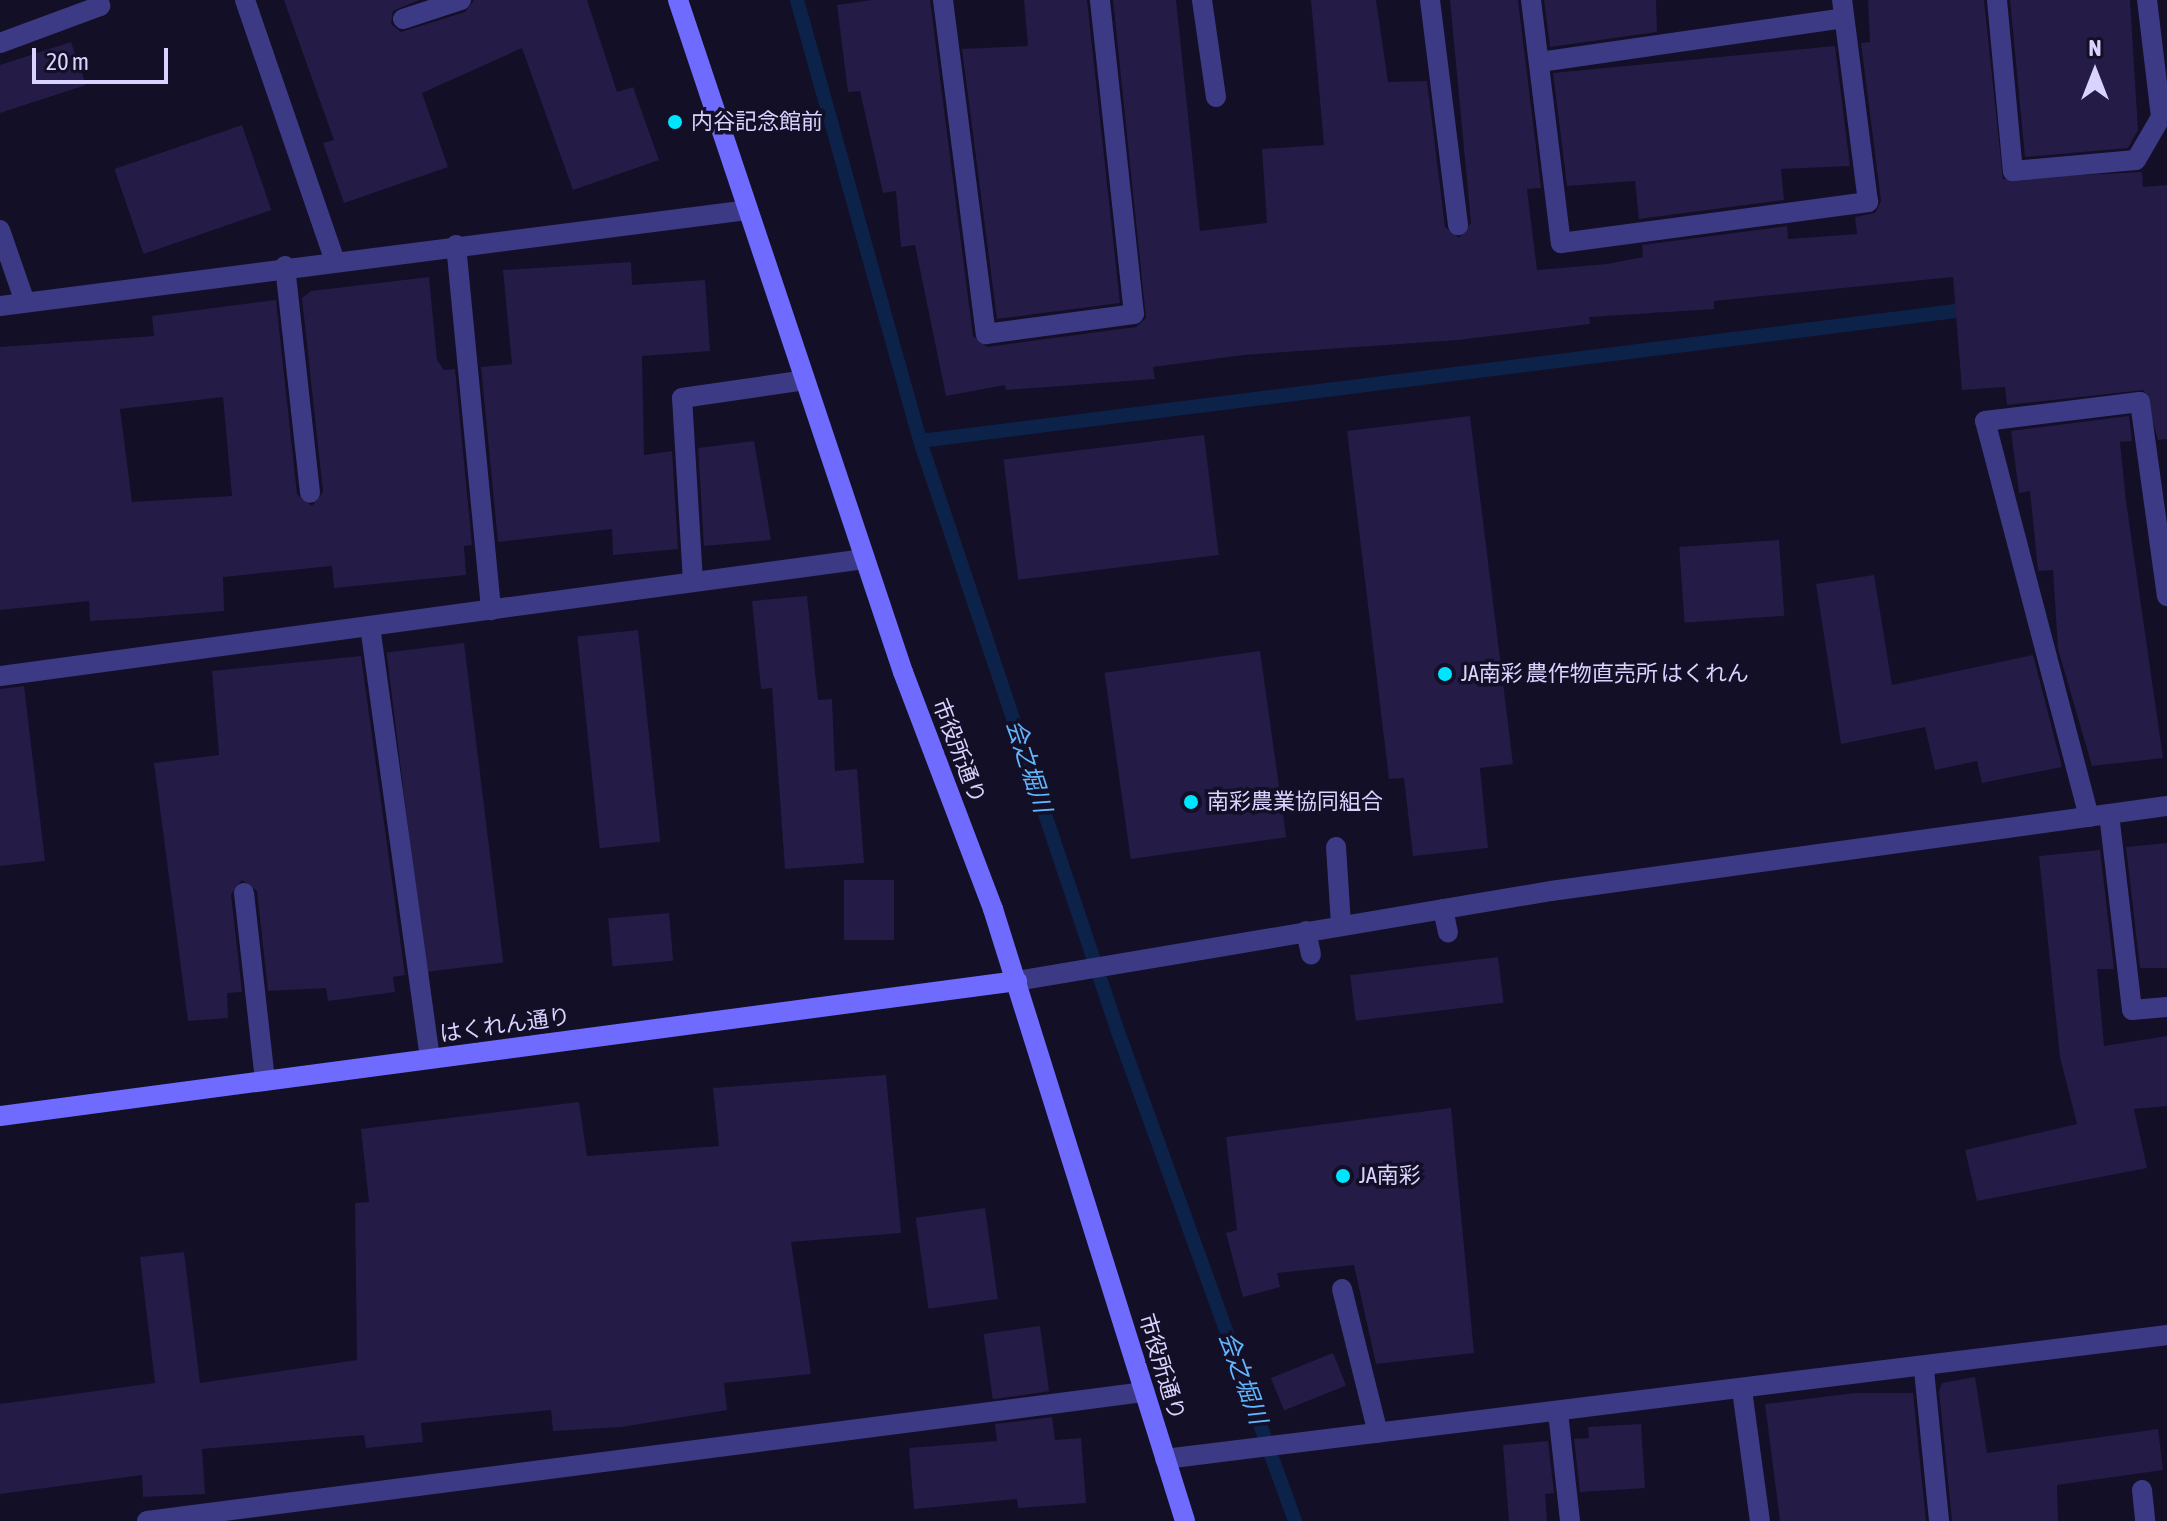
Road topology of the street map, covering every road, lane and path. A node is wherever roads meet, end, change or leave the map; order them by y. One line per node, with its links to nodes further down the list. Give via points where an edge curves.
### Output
1 (98, 0): 14 (street, via 100,6)
2 (245, 0): 21 (street)
3 (461, 0): 13 (street)
4 (678, 0): 17 (street, 市役所通り)
5 (943, 0): 6 (street, via 986,334 1134,314)
6 (1100, 0)
7 (1202, 0): 16 (street)
8 (1430, 0): 18 (street)
9 (1531, 0): 15 (street)
10 (1997, 0): 11 (street, via 2013,171 2136,160 2161,117)
11 (2147, 0)
12 (1843, 9): 15 (street); 15 (street, via 1868,202 1561,243)
13 (403, 19)
14 (0, 43)
15 (1540, 62)
16 (1216, 97)
17 (747, 210): 20 (street); 25 (street, 市役所通り)
18 (1458, 225)
19 (0, 230): 23 (street)
20 (456, 245): 21 (street); 30 (street)
21 (334, 259): 22 (street)
22 (285, 266): 23 (street); 26 (street)
23 (25, 302): 24 (street)
24 (0, 306)
25 (805, 380): 27 (street, 市役所通り); 28 (street, via 682,398)
26 (310, 493)
27 (864, 559): 28 (street); 42 (street, 市役所通り)
28 (693, 582): 30 (street)
29 (2167, 596): 34 (street, via 2140,402 1985,421)
30 (491, 610): 31 (street)
31 (370, 626): 32 (street); 44 (street)
32 (0, 676)
33 (2167, 806): 34 (street)
34 (2099, 815): 37 (street); 43 (street, via 2132,1010)
35 (1336, 847): 38 (street)
36 (244, 893): 45 (street)
37 (1443, 909): 38 (street); 40 (street)
38 (1341, 925): 39 (street)
39 (1306, 931): 41 (street); 42 (street)
40 (1448, 932)
41 (1311, 954)
42 (1017, 981): 44 (street, はくれん通り); 51 (street, 市役所通り)
43 (2167, 1007)
44 (430, 1059): 45 (street, はくれん通り)
45 (265, 1081): 46 (street, はくれん通り)
46 (0, 1116)
47 (1342, 1289): 53 (street)
48 (2167, 1335): 49 (street)
49 (1924, 1370): 50 (street); 60 (street)
50 (1742, 1390): 52 (street); 59 (street)
51 (1145, 1392): 54 (street, 市役所通り); 56 (street)
52 (1558, 1412): 53 (street); 58 (street)
53 (1378, 1433): 54 (street)
54 (1165, 1459): 57 (street, 市役所通り)
55 (2142, 1490): 61 (street)
56 (147, 1521)
57 (1185, 1521)
58 (1570, 1521)
59 (1760, 1521)
60 (1939, 1521)
61 (2145, 1521)

